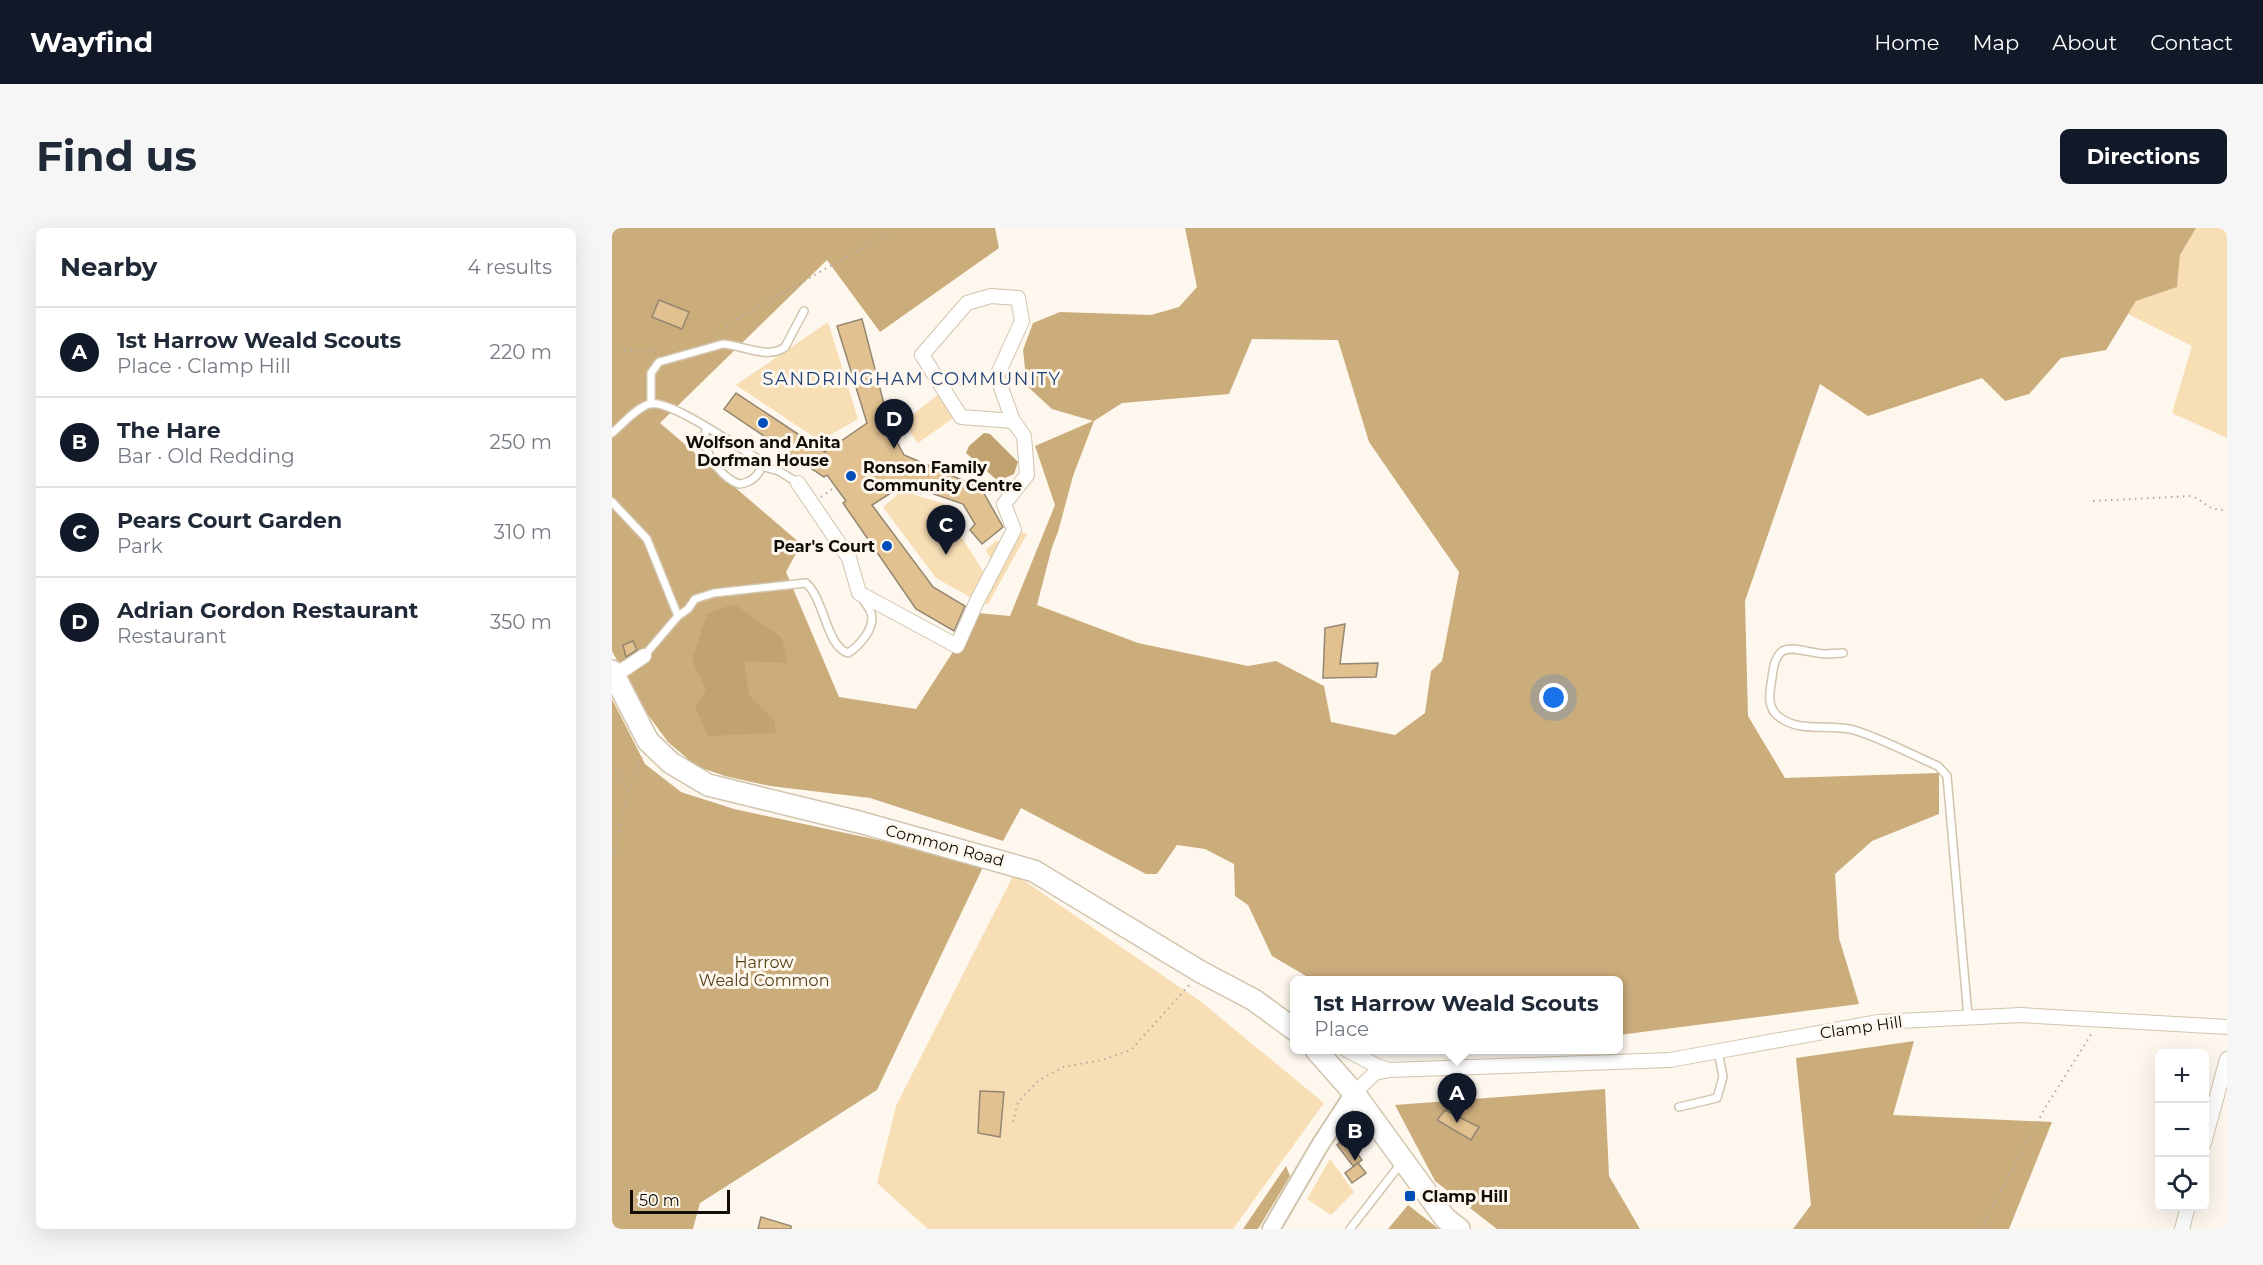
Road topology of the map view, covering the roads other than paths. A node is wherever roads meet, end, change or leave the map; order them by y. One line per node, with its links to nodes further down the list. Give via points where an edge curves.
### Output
1 (804, 311): 2 (lane, via 781,351 754,351 723,344 659,362 651,373)
2 (651, 404): 4 (lane, via 666,405); 5 (lane)
3 (1013, 421): 3 (street, via 997,376 1022,321 1018,298 992,296 967,303 922,355 961,417); 9 (street, via 1024,436 1027,474 1004,504 1014,530 957,646)
4 (706, 429): 6 (lane, via 720,433 760,460); 6 (lane, via 704,442 712,460 731,480 739,484 749,482)
5 (612, 433)
6 (762, 466): 7 (lane)
7 (798, 483): 9 (street, via 849,558)
8 (612, 502): 10 (lane, via 647,539)
9 (859, 593): 10 (lane, via 871,612 871,624 848,653 833,638 815,591 806,583 706,594 695,598)
10 (678, 616): 12 (lane)
11 (1843, 652): 14 (lane, via 1826,654 1802,648 1781,652 1773,661 1769,700 1776,715 1791,724 1851,730 1938,766 1947,776)
12 (644, 656): 13 (street)
13 (613, 673): 15 (main road, Common Road, via 648,741 671,763 708,785 1034,871)
14 (1968, 1017): 16 (street, Clamp Hill, via 2021,1015); 17 (street, Clamp Hill, via 1878,1022)
15 (1290, 1024)
16 (2227, 1027)
17 (1718, 1051): 21 (street, Clamp Hill, via 1670,1060); 23 (lane, via 1724,1077 1717,1098)
18 (1320, 1054): 22 (main road)
19 (1355, 1054): 21 (street, Clamp Hill)
20 (2227, 1059): 24 (street)
21 (1389, 1070): 22 (street, Clamp Hill, via 1375,1073)
22 (1354, 1093): 25 (main road); 27 (street)
23 (1679, 1107)
24 (2209, 1128)
25 (1403, 1161): 28 (lane); 29 (main road, via 1445,1218)
26 (2187, 1211): 30 (street)
27 (1271, 1229)
28 (1350, 1229)
29 (1459, 1229)
30 (2182, 1229)

